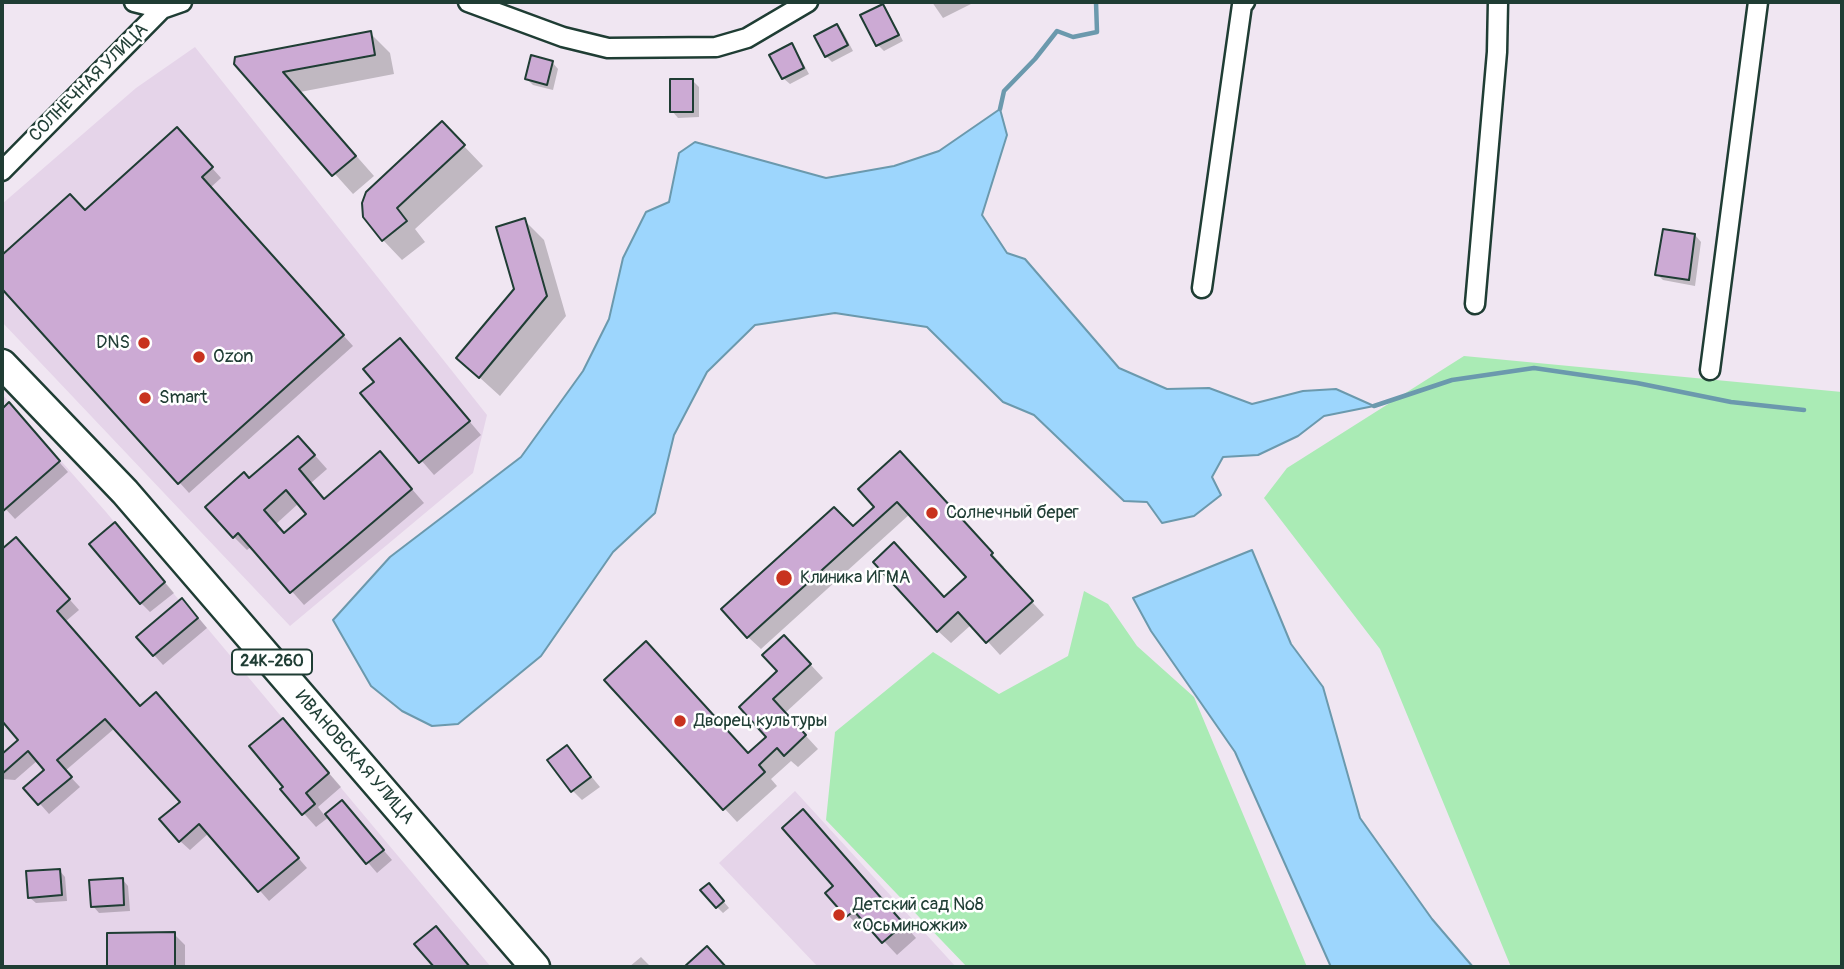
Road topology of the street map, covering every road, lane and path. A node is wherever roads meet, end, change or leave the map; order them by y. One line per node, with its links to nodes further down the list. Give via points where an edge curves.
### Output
1 (134, 2): 8 (street)
2 (182, 2): 8 (street, СОЛНЕЧНАЯ УЛИЦА)
3 (468, 2): 4 (street, via 563,37 608,48 716,47 747,38)
4 (808, 2)
5 (1245, 2): 10 (street)
6 (1498, 2): 11 (street)
7 (1758, 2): 13 (street)
8 (162, 9): 9 (street, СОЛНЕЧНАЯ УЛИЦА)
9 (2, 171)
10 (1202, 288)
11 (1475, 304)
12 (2, 364): 14 (main road, ИВАНОВСКАЯ УЛИЦА / 24К-260, via 125,492)
13 (1710, 370)
14 (535, 967)

